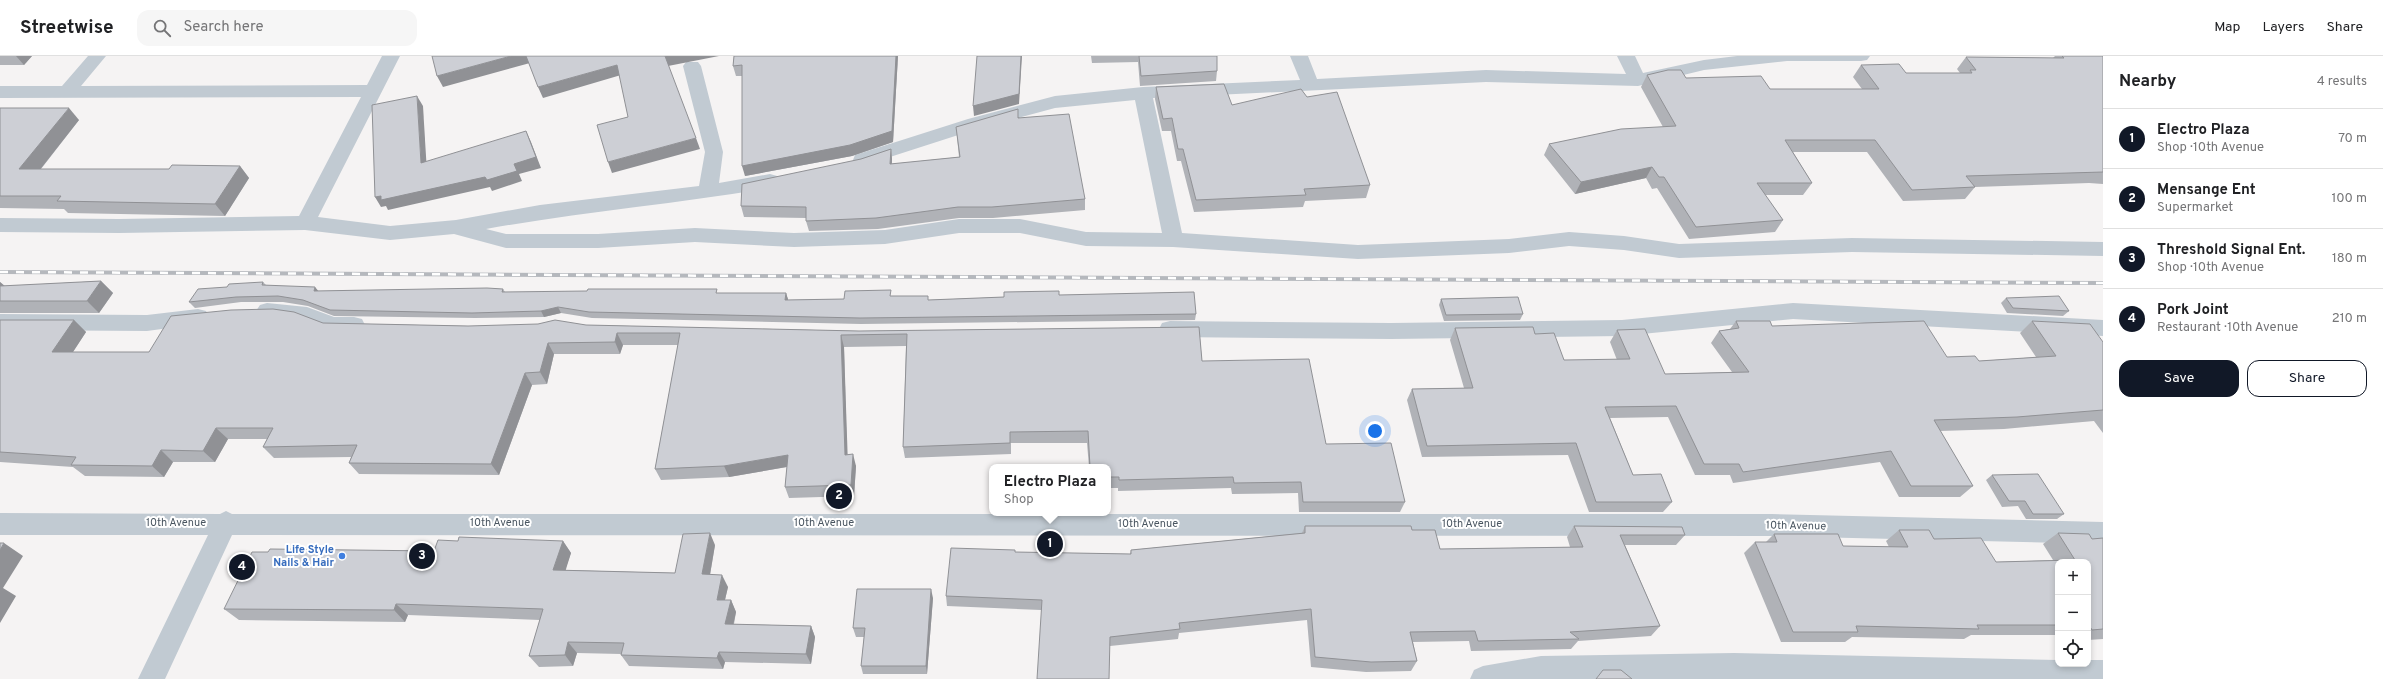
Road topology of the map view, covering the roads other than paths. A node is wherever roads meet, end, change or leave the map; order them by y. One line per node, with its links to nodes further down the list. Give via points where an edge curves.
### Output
1 (97, 56): 9 (street)
2 (391, 56): 10 (street)
3 (1299, 56): 8 (street)
4 (1626, 56): 7 (street)
5 (1861, 56): 7 (street, via 1787,56 1704,65)
6 (692, 66): 15 (street, via 714,152)
7 (1638, 80): 8 (street, via 1486,76)
8 (1311, 85): 12 (street)
9 (68, 90): 10 (street); 11 (street)
10 (372, 91): 16 (street)
11 (0, 92)
12 (1142, 93): 13 (street, via 1055,102 974,123); 19 (street)
13 (848, 164)
14 (786, 177): 15 (street)
15 (708, 192): 18 (street, via 540,212)
16 (305, 223): 17 (street); 18 (street, via 390,234)
17 (0, 225)
18 (456, 227): 19 (street, via 506,241 598,241 695,235 794,240 877,238 959,226 1020,226 1086,239)
19 (1173, 240): 20 (street, via 1358,252 1509,246 1569,239 1679,251 1852,245)
20 (2103, 249)
21 (248, 312): 24 (street, via 283,311 332,325)
22 (220, 315): 23 (street, via 147,323)
23 (0, 322)
24 (371, 326)
25 (2103, 328): 26 (street, via 1793,311 1622,328)
26 (1152, 329)
27 (226, 522): 28 (street, 10th Avenue); 29 (street, 10th Avenue, via 1764,525); 31 (street)
28 (0, 524)
29 (2103, 533)
30 (2103, 673): 32 (street, via 1734,666 1541,670)
31 (151, 679)
32 (1483, 679)

